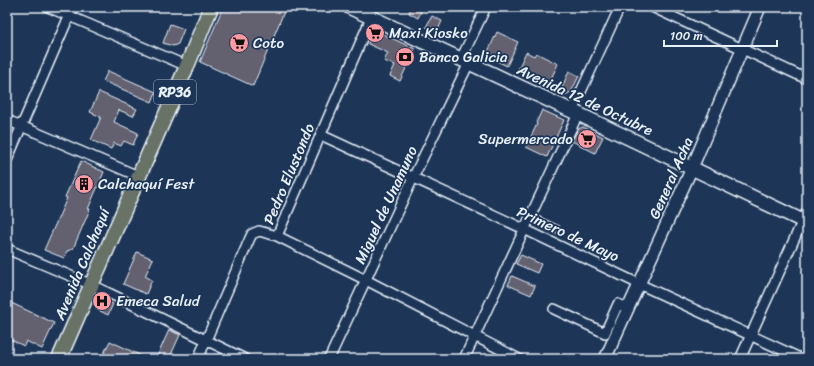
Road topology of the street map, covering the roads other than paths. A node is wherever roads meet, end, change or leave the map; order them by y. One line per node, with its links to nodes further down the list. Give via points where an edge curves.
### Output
1 (48, 7): 9 (street)
2 (73, 7): 9 (street)
3 (211, 7): 13 (main road, Avenida Calchaquí / RP36)
4 (349, 7): 10 (main road, Avenida 12 de Octubre)
5 (486, 7): 12 (street, Miguel de Unamuno)
6 (620, 7): 15 (street)
7 (652, 7): 11 (street)
8 (760, 7): 11 (street, General Acha)
9 (69, 16): 13 (street); 17 (street)
10 (371, 18): 12 (main road, Avenida 12 de Octubre); 18 (street, Pedro Elustondo)
11 (742, 49): 14 (street); 20 (street, General Acha)
12 (465, 61): 15 (main road, Avenida 12 de Octubre); 22 (street, Miguel de Unamuno)
13 (187, 66): 21 (main road, Avenida Calchaquí / RP36)
14 (807, 79)
15 (575, 112): 20 (main road, Avenida 12 de Octubre); 24 (street)
16 (7, 120): 17 (street)
17 (22, 126): 19 (street); 21 (street)
18 (321, 135): 22 (street, Primero de Mayo); 25 (street, Pedro Elustondo)
19 (7, 160)
20 (692, 168): 23 (main road, Avenida 12 de Octubre); 28 (street, General Acha)
21 (138, 176): 29 (main road, Avenida Calchaquí / RP36)
22 (413, 178): 24 (street, Primero de Mayo); 27 (street, Miguel de Unamuno)
23 (806, 218): 32 (street)
24 (524, 229): 28 (street, Primero de Mayo); 33 (street)
25 (277, 236): 27 (street); 34 (street, Pedro Elustondo, via 259,231 252,234)
26 (7, 249): 29 (street)
27 (366, 280): 33 (street); 38 (street, Miguel de Unamuno)
28 (639, 284): 30 (street, General Acha); 32 (street, Primero de Mayo)
29 (92, 285): 34 (street); 35 (main road, Avenida Calchaquí / RP36)
30 (628, 308): 31 (street, via 618,304 605,333); 41 (street, General Acha)
31 (554, 309)
32 (751, 335): 42 (street); 43 (street, Primero de Mayo)
33 (475, 336): 39 (street); 40 (street)
34 (207, 340): 36 (street, Pedro Elustondo); 37 (street)
35 (59, 359)
36 (198, 359)
37 (245, 359)
38 (329, 359)
39 (464, 359)
40 (519, 359)
41 (605, 359)
42 (740, 359)
43 (802, 359)

